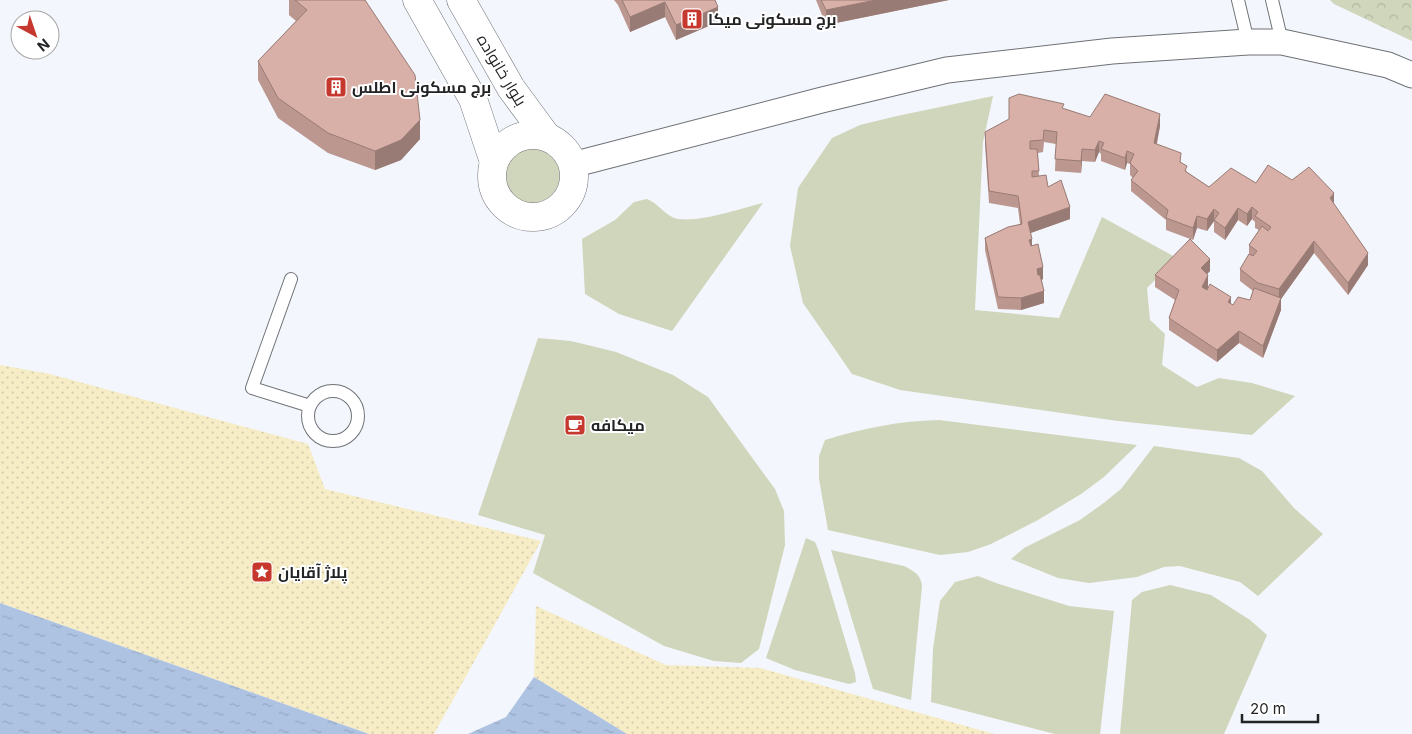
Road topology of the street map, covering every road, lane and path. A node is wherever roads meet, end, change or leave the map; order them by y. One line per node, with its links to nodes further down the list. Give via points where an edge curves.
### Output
1 (416, 0): 9 (street, via 473,99)
2 (461, 0): 8 (street, بلوار خانواده, via 511,88)
3 (1238, 0): 5 (lane)
4 (1272, 0): 6 (lane)
5 (1248, 42): 6 (street); 10 (street, via 1112,51 947,70)
6 (1282, 42): 7 (street, via 1388,65)
7 (1412, 75)
8 (547, 137): 9 (street, via 534,135 510,142); 10 (street, via 567,153)
9 (494, 162): 10 (street, via 492,182 495,194 513,212 531,217 550,213 569,196 573,184)
10 (572, 165)
11 (290, 279): 12 (lane, via 252,388)
12 (310, 406)

